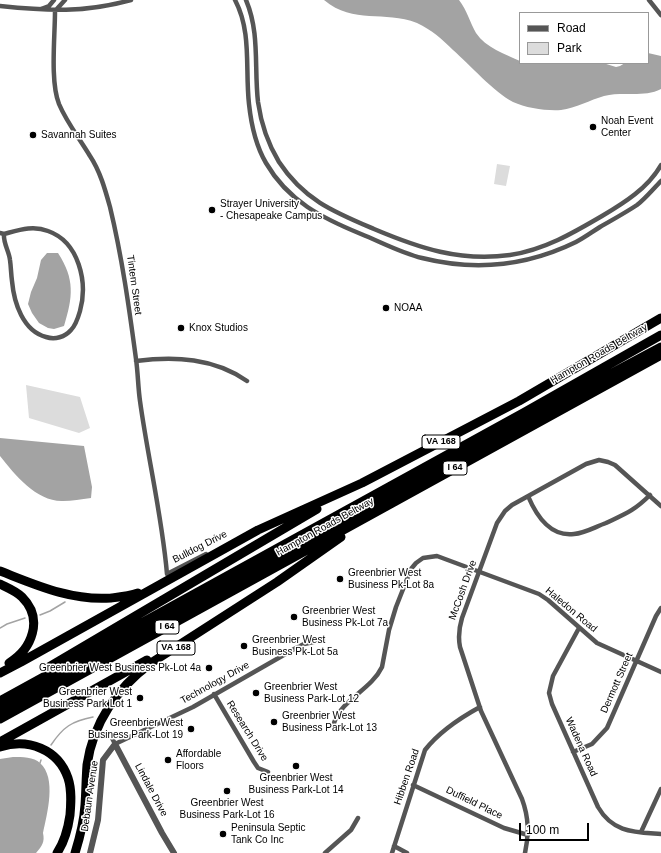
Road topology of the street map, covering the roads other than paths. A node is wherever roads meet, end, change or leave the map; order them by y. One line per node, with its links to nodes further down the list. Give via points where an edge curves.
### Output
1 (54, 0): 8 (street, via 49,6)
2 (65, 0): 9 (street)
3 (131, 0): 9 (street, via 94,8)
4 (235, 0): 12 (street, via 246,40 249,103 254,132 266,162 297,200 317,214 344,227 422,258 468,265 514,263 578,241 637,204)
5 (246, 0): 11 (street, via 255,33 258,101 269,142 278,161 300,188 322,206 404,241 427,249 466,256 510,255 530,251 572,234 618,207 646,184)
6 (649, 0): 10 (street)
7 (0, 6): 8 (street)
8 (38, 10): 9 (street)
9 (55, 11): 19 (street, Tintern Street, via 56,92 68,122 91,157 104,187 123,266)
10 (661, 15)
11 (661, 165)
12 (661, 180)
13 (2, 233): 13 (street, via 30,228 47,230 62,239 73,252 81,274 82,296 76,324 67,334 55,338 41,336 23,319 14,291 10,258)
14 (661, 318): 21 (highway, VA 168, via 519,401)
15 (661, 331): 39 (highway, Hampton Roads Beltway / I 64, via 571,384)
16 (661, 335): 42 (highway, via 519,416)
17 (661, 347): 44 (highway)
18 (661, 356): 25 (highway, Hampton Roads Beltway / I 64)
19 (136, 361): 20 (street, via 170,358 194,360 222,368); 29 (street, Tintern Street, via 165,546)
20 (247, 381)
21 (362, 482): 29 (highway, VA 168, via 258,530); 39 (highway)
22 (528, 496): 23 (street, McCosh Drive, via 586,464 599,460 615,465); 23 (street, via 546,525 561,533 573,534 585,532 634,510); 28 (street, McCosh Drive, via 507,509 499,519)
23 (650, 496): 24 (street, McCosh Drive)
24 (661, 506)
25 (377, 511): 32 (highway, VA 168, via 277,582); 45 (highway, Hampton Roads Beltway / I 64)
26 (241, 536): 29 (street, Bulldog Drive)
27 (0, 571): 29 (highway, via 59,593 95,598 132,595)
28 (479, 571): 33 (street, Haledon Road, via 539,594); 43 (street, McCosh Drive, via 458,633 460,647); 46 (street, Haledon Road, via 435,556 423,558 413,566 393,615 379,674 342,708)
29 (166, 578): 38 (highway, VA 168)
30 (0, 584): 36 (highway, via 26,602 33,622 31,638 26,648 15,660)
31 (661, 608): 35 (street, Dermott Street)
32 (207, 627): 48 (highway); 61 (highway, VA 168, via 143,669 121,690 105,713 90,753 83,819)
33 (579, 628): 35 (street, Haledon Road, via 597,643); 51 (street, Wadena Road, via 553,676 550,687 552,704)
34 (323, 640): 40 (street, Technology Drive, via 304,644)
35 (636, 661): 37 (street, Haledon Road); 51 (street, Dermott Street, via 604,733 592,744)
36 (0, 668)
37 (661, 672)
38 (0, 673)
39 (24, 682): 41 (highway, Hampton Roads Beltway / I 64)
40 (214, 694): 49 (street, Technology Drive, via 193,707); 52 (street, Research Drive, via 258,768)
41 (0, 696)
42 (0, 701)
43 (480, 707): 53 (street, Hibben Road, via 460,719 430,744 422,755); 58 (street, McCosh Drive, via 522,799 528,819)
44 (0, 710)
45 (0, 719)
46 (334, 723)
47 (111, 736): 49 (street, Lindale Drive)
48 (0, 742)
49 (115, 744): 62 (street, Debaun Avenue, via 103,760 98,820); 63 (street, Lindale Drive)
50 (0, 747): 60 (highway, via 19,743 34,745 48,752 64,768 70,785 71,806 66,836)
51 (573, 752): 56 (street, Wadena Road, via 602,814 620,828)
52 (268, 772)
53 (413, 785): 58 (street, Duffield Place, via 504,828); 59 (street, Hibben Road)
54 (661, 789): 56 (street)
55 (358, 818): 64 (street, via 351,830)
56 (641, 832): 57 (street, Wadena Road)
57 (661, 834)
58 (528, 835): 67 (street, McCosh Drive)
59 (394, 846): 65 (street, Hibben Road); 66 (street)
60 (57, 853)
61 (75, 853)
62 (90, 853)
63 (174, 853)
64 (325, 853)
65 (392, 853)
66 (407, 853)
67 (525, 853)

